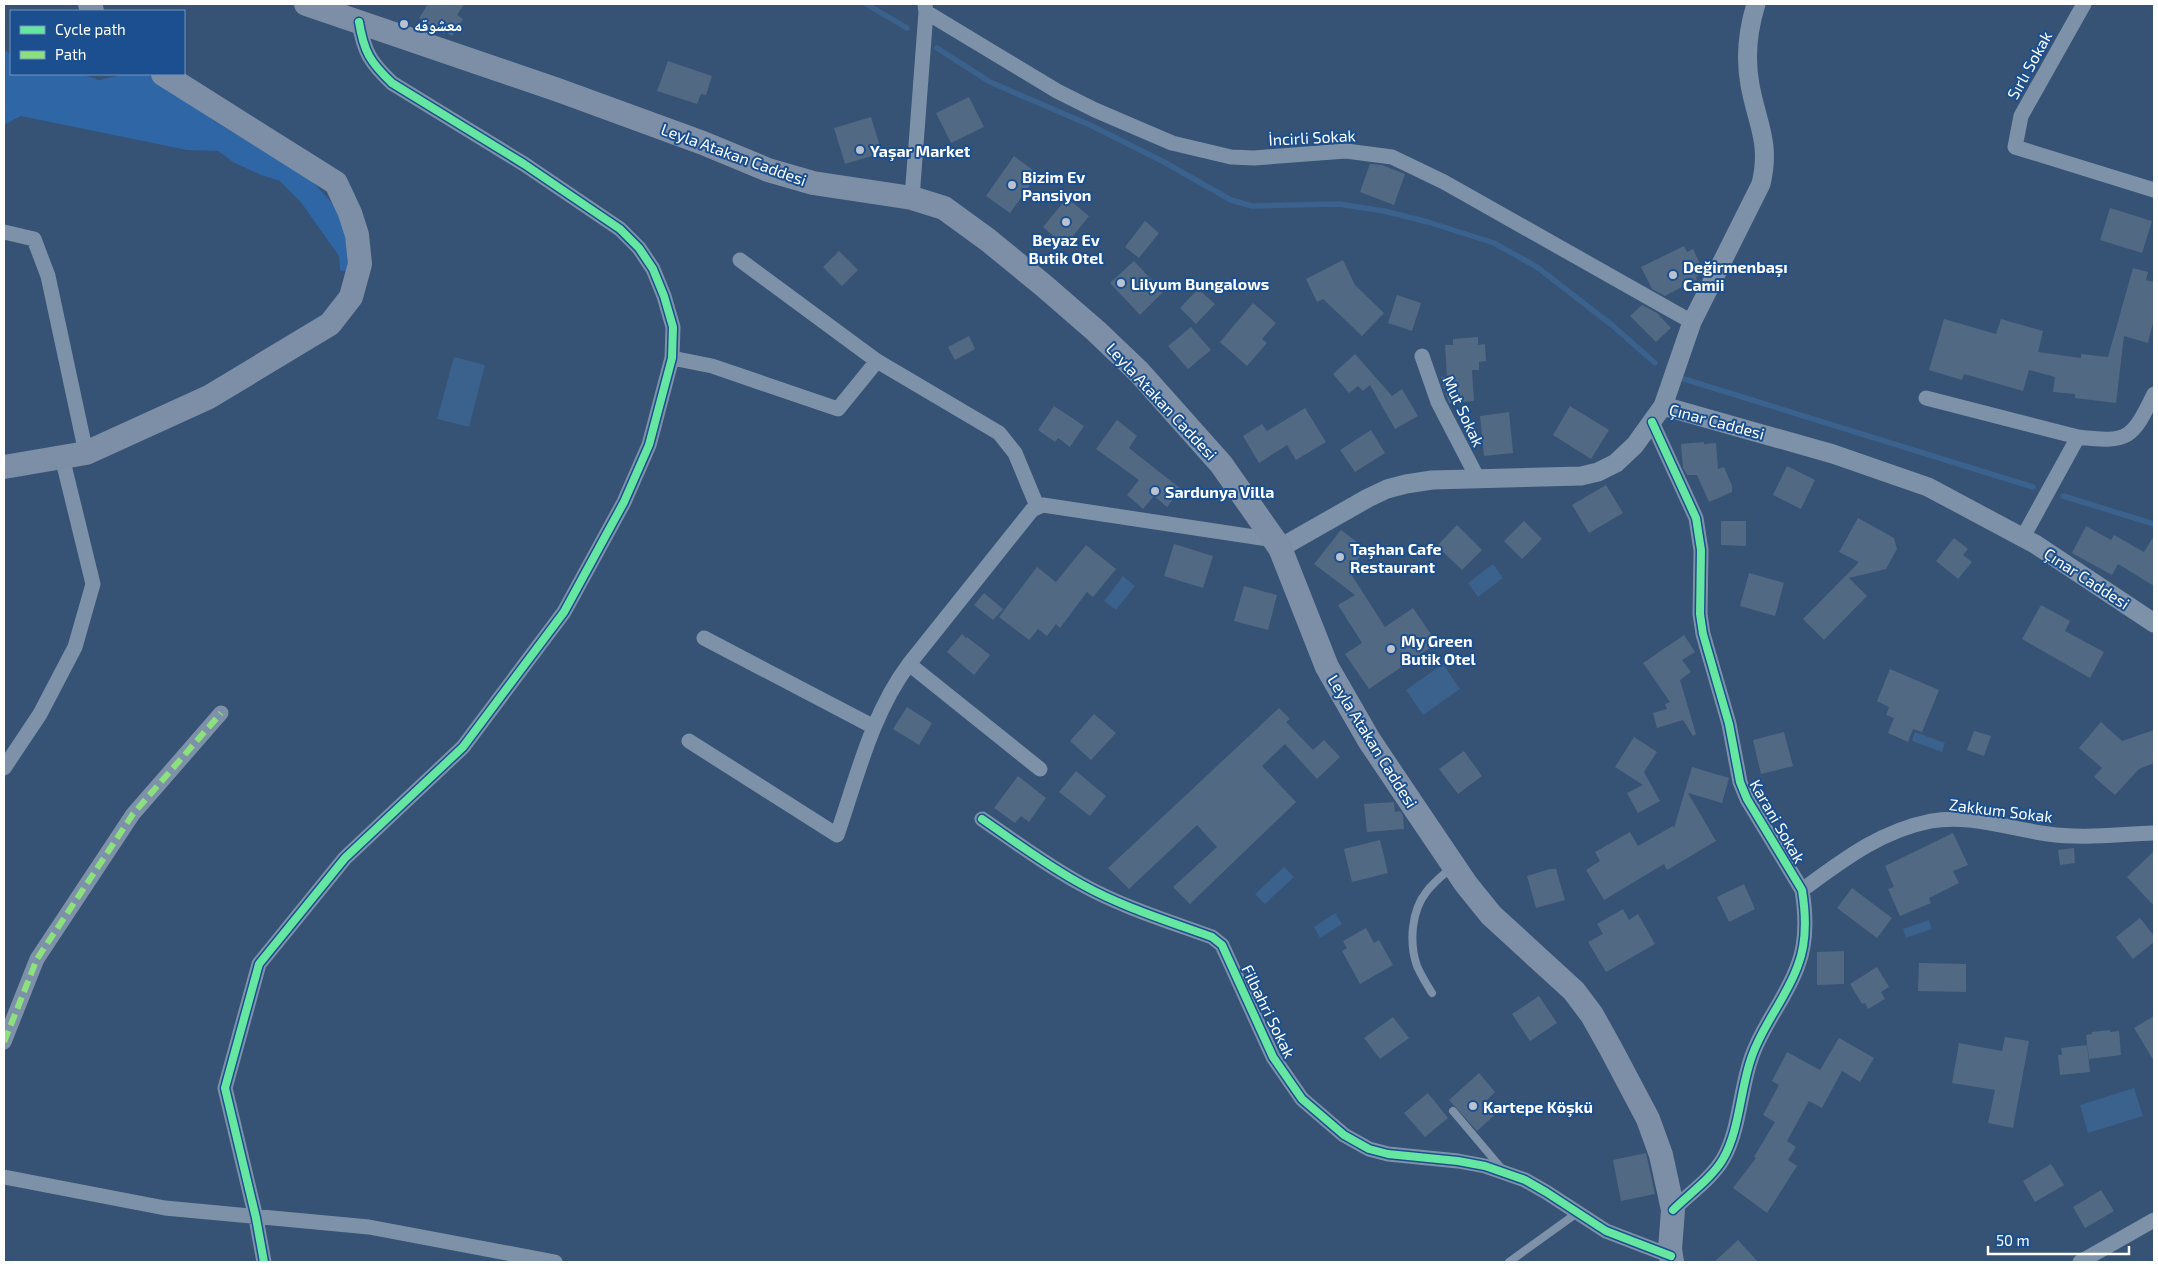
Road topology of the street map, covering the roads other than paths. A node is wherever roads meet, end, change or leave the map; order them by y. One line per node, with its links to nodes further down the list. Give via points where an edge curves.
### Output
1 (306, 4): 5 (main road, Leyla Atakan Caddesi)
2 (1756, 4): 11 (street, via 1748,44 1748,65 1766,151 1765,167 1761,184)
3 (2084, 4): 7 (street, Sırlı Sokak, via 2021,116 2015,147)
4 (925, 8): 8 (street); 11 (street, İncirli Sokak, via 1058,91 1172,143 1231,157 1346,151 1392,157 1444,182)
5 (359, 22): 8 (main road, Leyla Atakan Caddesi, via 558,90 792,178); 13 (street, via 366,54 392,83 591,208 639,248 653,269 670,312)
6 (165, 75): 20 (main road, via 336,183 358,235 360,264 351,297 330,324 209,397)
7 (2154, 190)
8 (912, 198): 26 (main road, Leyla Atakan Caddesi, via 944,208 957,217 1096,330 1200,439)
9 (4, 232): 20 (street, via 34,239 38,248 48,276)
10 (740, 260): 14 (street)
11 (1692, 322): 17 (street)
12 (1422, 356): 23 (street, Mut Sokak, via 1438,402)
13 (672, 358): 14 (street, via 712,366 838,409); 46 (street, via 649,445 624,502 564,612 463,747 345,858 259,964 225,1088)
14 (877, 361): 24 (street, via 998,433 1015,453)
15 (2154, 394): 19 (street, via 2143,417 2122,438)
16 (1926, 398): 19 (street)
17 (1663, 406): 18 (street, Çınar Caddesi); 25 (street, Çınar Caddesi, via 1824,451 1902,477 1928,487)
18 (1652, 422): 23 (street, Çınar Caddesi, via 1616,463 1598,472 1565,478); 38 (street, Karani Sokak, via 1696,518 1703,634 1729,724 1740,782)
19 (2078, 437): 25 (street)
20 (86, 453): 21 (main road)
21 (62, 457): 22 (main road); 33 (street, via 93,584 75,647 40,714)
22 (4, 467)
23 (1478, 479): 26 (street, Çınar Caddesi, via 1421,481 1387,489)
24 (1037, 506): 26 (street); 29 (street)
25 (2023, 537): 27 (street, Çınar Caddesi)
26 (1277, 544): 37 (main road, Leyla Atakan Caddesi, via 1327,667 1369,740)
27 (2154, 623)
28 (704, 638): 31 (street)
29 (909, 664): 31 (street, via 891,690); 34 (street)
30 (220, 713): 40 (street, via 133,814 42,951)
31 (874, 727): 32 (street, via 837,835)
32 (689, 741)
33 (4, 768)
34 (1040, 769)
35 (982, 819): 42 (street, Filbahri Sokak, via 1083,885 1212,937 1222,945 1273,1057 1302,1099 1344,1135 1369,1149 1388,1154 1458,1161)
36 (2154, 833): 38 (street, Zakkum Sokak, via 2066,836 1973,821 1931,821 1871,842)
37 (1453, 865): 39 (lane, via 1425,893 1414,921 1414,954); 44 (main road, Leyla Atakan Caddesi, via 1491,915 1574,991 1592,1015 1648,1119 1661,1155)
38 (1802, 890): 44 (street, Karani Sokak, via 1805,923 1799,964 1752,1056 1724,1158)
39 (1432, 993)
40 (4, 1042)
41 (1453, 1111): 42 (lane)
42 (1505, 1173): 45 (street, Filbahri Sokak, via 1546,1192)
43 (4, 1177): 46 (street, via 165,1208)
44 (1673, 1210): 48 (main road, Leyla Atakan Caddesi)
45 (1577, 1213): 48 (street, Filbahri Sokak, via 1606,1232); 51 (lane)
46 (256, 1218): 49 (street); 50 (street, via 369,1227)
47 (2154, 1220): 52 (street)
48 (1671, 1259)
49 (264, 1262)
50 (555, 1262)
51 (1509, 1262)
52 (2080, 1262)

